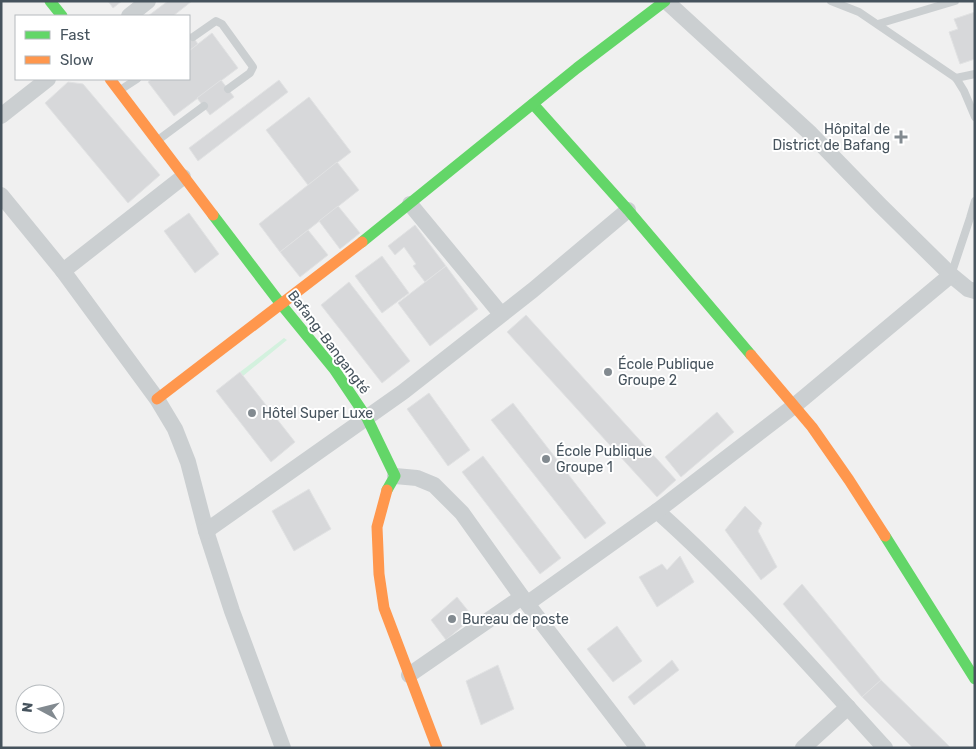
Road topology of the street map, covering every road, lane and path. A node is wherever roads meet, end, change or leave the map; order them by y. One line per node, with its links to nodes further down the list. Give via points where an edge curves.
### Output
1 (50, 1): 6 (street)
2 (148, 1): 7 (street)
3 (666, 1): 17 (street); 28 (street, via 811,134)
4 (831, 1): 8 (lane)
5 (955, 1): 8 (lane)
6 (61, 15)
7 (129, 15)
8 (878, 24): 11 (lane)
9 (193, 37): 15 (lane, via 216,21 222,24 253,66 250,73)
10 (975, 74): 11 (lane)
11 (956, 78): 20 (lane)
12 (47, 80): 19 (street)
13 (111, 80): 16 (street, Bafang-Bangangté)
14 (136, 80): 16 (lane)
15 (228, 89)
16 (119, 91): 21 (street, Bafang-Bangangté)
17 (533, 104): 25 (street); 26 (street)
18 (204, 106): 21 (lane)
19 (1, 116)
20 (975, 117)
21 (156, 141): 22 (street, Bafang-Bangangté)
22 (183, 177): 27 (street); 30 (street, Bafang-Bangangté)
23 (1, 195): 27 (street)
24 (975, 201): 28 (lane)
25 (410, 204): 30 (street); 31 (street)
26 (628, 210): 31 (street); 33 (street)
27 (63, 271): 32 (street)
28 (951, 274): 29 (street); 33 (street)
29 (975, 291)
30 (280, 303): 32 (street); 34 (street, Bafang-Bangangté, via 334,369)
31 (501, 314): 34 (street)
32 (157, 399): 37 (street, via 175,429 188,462)
33 (794, 406): 36 (street); 40 (street, via 823,441)
34 (367, 418): 35 (street, Bafang-Bangangté); 37 (street)
35 (395, 476): 38 (street, via 416,478 434,485 462,512); 39 (street, via 385,494 378,527 379,574 384,608)
36 (657, 511): 38 (street); 41 (street, via 743,592)
37 (206, 531): 42 (street)
38 (525, 600): 39 (street); 44 (street)
39 (409, 675): 43 (street)
40 (975, 679)
41 (848, 707): 45 (street); 46 (street)
42 (283, 748)
43 (436, 748)
44 (638, 748)
45 (803, 748)
46 (885, 748)

